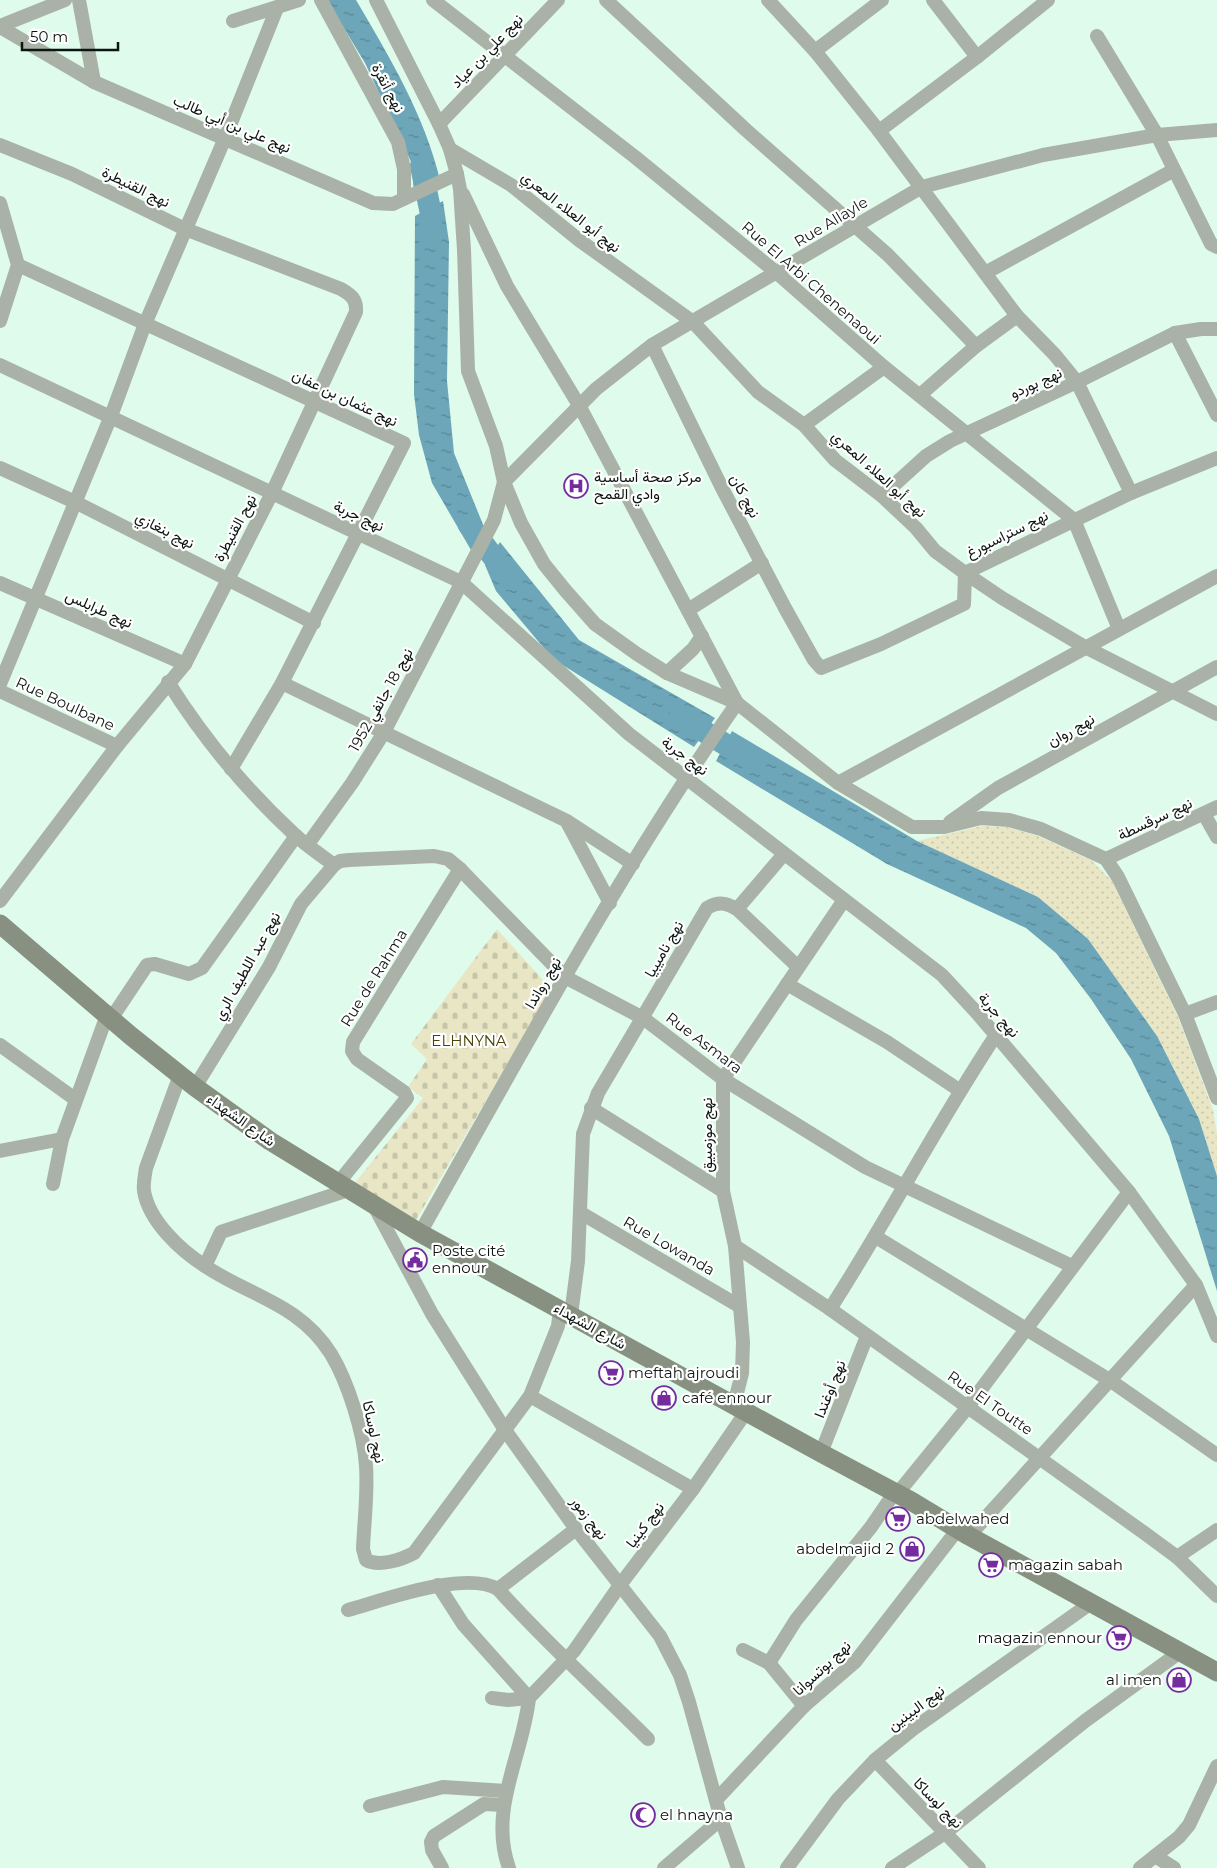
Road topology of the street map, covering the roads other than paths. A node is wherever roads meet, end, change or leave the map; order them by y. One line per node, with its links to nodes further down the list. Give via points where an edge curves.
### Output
1 (65, 0): 15 (street)
2 (79, 0): 20 (street)
3 (299, 0): 13 (street)
4 (322, 0): 32 (street, نهج أنقرة, via 398,142)
5 (376, 0): 21 (street)
6 (433, 0): 18 (street, Rue El Arbi Chenenaoui)
7 (558, 0): 18 (street, نهج علي بن عياد)
8 (606, 0): 34 (street, via 746,130)
9 (768, 0): 17 (street)
10 (882, 0): 17 (street)
11 (933, 0): 19 (street)
12 (1040, 3): 19 (street)
13 (277, 8): 14 (street); 25 (street)
14 (233, 21)
15 (0, 27): 20 (street, نهج علي بن أبي طالب)
16 (1097, 36): 24 (street)
17 (815, 51): 23 (street)
18 (504, 57): 21 (street, نهج علي بن عياد); 38 (street, Rue El Arbi Chenenaoui, via 635,157)
19 (977, 57): 23 (street)
20 (94, 82): 25 (street, نهج علي بن أبي طالب)
21 (439, 124): 27 (street)
22 (1217, 130): 24 (street, Rue Allayle)
23 (879, 131): 30 (street)
24 (1157, 135): 28 (street); 30 (street, Rue Allayle, via 1043,155)
25 (225, 138): 32 (street, نهج علي بن أبي طالب, via 373,203 393,204); 35 (street)
26 (0, 144): 35 (street, نهج القنيطرة, via 72,174)
27 (450, 149): 29 (street); 42 (street, نهج أبو العلاء المعري, via 511,185 579,240)
28 (1174, 170): 36 (street, via 1211,244); 39 (street)
29 (452, 175): 31 (street); 32 (street, نهج علي بن أبي طالب)
30 (922, 187): 34 (street, Rue Allayle); 39 (street)
31 (460, 189): 53 (street, via 507,286); 60 (street, via 468,371 496,446)
32 (409, 196)
33 (0, 204): 37 (street)
34 (856, 226): 38 (street, Rue Allayle); 47 (street)
35 (186, 229): 43 (street); 52 (street, نهح القنيطرة, via 353,296 356,312)
36 (1217, 247)
37 (18, 265): 41 (street); 43 (street, نهج عثمان بن عفان)
38 (777, 273): 42 (street, Rue Allayle); 49 (street, Rue El Arbi Chenenaoui)
39 (985, 273): 40 (street)
40 (1017, 316): 47 (street); 50 (street)
41 (0, 321)
42 (692, 322): 46 (street, Rue Allayle); 56 (street, نهج أبو العلاء المعري, via 758,392)
43 (145, 324): 52 (street, نهج عثمان بن عفان); 55 (street)
44 (1217, 329): 45 (street, نهج بوردو, via 1201,328)
45 (1175, 333): 50 (street, نهج بوردو); 54 (street)
46 (652, 345): 53 (street, Rue Allayle, via 596,389); 67 (street, نهج كان)
47 (976, 346): 51 (street)
48 (0, 365): 55 (street, نهج جربة)
49 (884, 367): 51 (street, Rue El Arbi Chenenaoui); 56 (street)
50 (1078, 382): 57 (street, نهج بوردو); 62 (street)
51 (920, 395): 57 (street, Rue El Arbi Chenenaoui)
52 (315, 401): 61 (street, نهح القنيطرة); 66 (street, نهج عثمان بن عفان, via 404,443)
53 (580, 407): 60 (street, Rue Allayle); 74 (street)
54 (1217, 415)
55 (111, 416): 61 (street, نهج جربة); 64 (street)
56 (804, 425): 63 (street, نهج أبو العلاء المعري, via 835,460)
57 (966, 433): 63 (street, نهج بوردو, via 926,456); 65 (street, Rue El Arbi Chenenaoui)
58 (1217, 458): 62 (street, نهج ستراسبورغ)
59 (0, 468): 64 (street, نهج بنغازي)
60 (504, 482): 71 (street, نهج 18 جانفي 1952, via 494,520); 82 (street, via 521,523 544,564 565,590 595,624)
61 (272, 493): 66 (street, نهج جربة); 70 (street, نهح القنيطرة)
62 (1131, 493): 65 (street, نهج ستراسبورغ)
63 (882, 496): 68 (street, نهج أبو العلاء المعري, via 935,551)
64 (75, 502): 70 (street, نهج بنغازي); 73 (street)
65 (1074, 520): 68 (street, نهج ستراسبورغ); 76 (street, Rue El Arbi Chenenaoui)
66 (357, 532): 71 (street, نهج جربة); 75 (street, نهج عثمان بن عفان)
67 (762, 563): 74 (street); 79 (street, نهج كان)
68 (965, 572): 78 (street, نهج أبو العلاء المعري); 79 (street, نهج ستراسبورغ, via 964,604 820,668)
69 (1217, 576): 76 (street)
70 (226, 579): 75 (street, نهج بنغازي); 80 (street, نهح القنيطرة)
71 (461, 582): 90 (street, نهج 18 جانفي 1952); 93 (street, نهج جربة, via 629,734)
72 (0, 584): 73 (street, نهج طرابلس)
73 (35, 599): 80 (street, نهج طرابلس); 85 (street)
74 (688, 610): 77 (street)
75 (314, 623): 84 (street, نهج عثمان بن عفان)
76 (1119, 629): 78 (street)
77 (702, 636): 82 (street); 88 (street)
78 (1085, 647): 87 (street, نهج أبو العلاء المعري); 94 (street)
79 (814, 660)
80 (185, 664): 83 (street, نهح القنيطرة)
81 (1217, 667): 87 (street, نهج روان)
82 (667, 673): 88 (street)
83 (168, 682): 91 (street, نهح القنيطرة); 92 (street, via 201,732)
84 (282, 683): 90 (street); 92 (street, نهج عثمان بن عفان)
85 (0, 684)
86 (0, 690): 91 (street, Rue Boulbane)
87 (1173, 693): 89 (street, نهج أبو العلاء المعري); 98 (street, نهج روان, via 998,788)
88 (737, 703): 93 (street, نهج رواندا); 94 (street)
89 (1217, 714)
90 (383, 734): 97 (street); 100 (street, نهج 18 جانفي 1952, via 352,783)
91 (117, 746): 107 (street, نهح القنيطرة)
92 (231, 768): 100 (street)
93 (688, 777): 101 (street, نهج جربة); 103 (street, نهج رواندا)
94 (838, 783): 98 (street, via 912,827)
95 (1217, 807): 96 (street, نهج سرقسطة)
96 (1204, 814): 99 (street); 102 (street, نهج سرقسطة)
97 (567, 821): 103 (street); 108 (street)
98 (944, 827): 102 (street, via 981,818 1009,820 1041,828)
99 (1217, 837)
100 (302, 840): 104 (street); 116 (street, نهج 18 جانفي 1952, via 202,968 190,974 148,965)
101 (784, 854): 106 (street, نهج جربة); 109 (street)
102 (1106, 859): 115 (street, via 1118,876)
103 (633, 864): 108 (street, نهج رواندا)
104 (334, 866): 105 (street, Rue Asmara, via 349,860 434,856 448,859); 122 (street, نهج عبد اللطيف الري, via 300,904 269,967)
105 (460, 869): 112 (street, Rue Asmara); 131 (street, Rue de Rahma, via 353,1042 353,1056 404,1092 407,1098)
106 (844, 900): 111 (street, نهج موزمبيق); 118 (street, نهج جربة, via 942,975)
107 (0, 901)
108 (610, 903): 112 (street, نهج رواندا)
109 (737, 909): 111 (street); 117 (street, نهج ناميبيا, via 725,903 707,908)
110 (2, 930): 116 (main road, شارع الشهداء)
111 (798, 967): 113 (street, نهج موزمبيق)
112 (565, 977): 117 (street, Rue Asmara); 136 (street, نهج رواندا)
113 (787, 984): 121 (street, نهج موزمبيق); 123 (street, via 887,1042)
114 (1217, 1002): 115 (street)
115 (1185, 1014): 124 (street)
116 (109, 1017): 120 (main road, شارع الشهداء); 125 (street)
117 (643, 1018): 121 (street, Rue Asmara); 126 (street, نهج ناميبيا)
118 (996, 1035): 123 (street); 133 (street, نهج جربة)
119 (0, 1045): 125 (street)
120 (180, 1075): 122 (main road, شارع الشهداء); 139 (street, نهج لوساكا, via 150,1151 144,1192 161,1226)
121 (724, 1079): 130 (street, Rue Asmara, via 865,1167); 132 (street, نهج موزمبيق)
122 (195, 1087): 131 (main road, شارع الشهداء, via 270,1141)
123 (959, 1090): 130 (street)
124 (1217, 1098)
125 (76, 1099): 127 (street)
126 (591, 1108): 132 (street); 135 (street, نهج ناميبيا, via 583,1134)
127 (62, 1139): 128 (street); 129 (street)
128 (1, 1154)
129 (53, 1184)
130 (903, 1185): 137 (street); 140 (street, Rue Asmara)
131 (345, 1186): 134 (main road, شارع الشهداء); 139 (street, via 221,1232)
132 (723, 1191): 138 (street, نهج موزمبيق)
133 (1129, 1192): 140 (street); 141 (street, نهج جربة)
134 (373, 1203): 136 (main road, شارع الشهداء); 152 (street, نهج زمور, via 432,1314)
135 (581, 1214): 142 (street, Rue Lowanda); 144 (street, نهج ناميبيا)
136 (420, 1233): 144 (main road, شارع الشهداء)
137 (876, 1237): 143 (street); 145 (street)
138 (735, 1246): 142 (street, نهج موزمبيق); 143 (street, Rue El Toutte)
139 (205, 1266): 152 (street, نهج لوساكا, via 295,1315 309,1326 330,1353 352,1403 364,1450 366,1502 363,1549 366,1560 382,1562 414,1553)
140 (1072, 1266): 145 (street)
141 (1196, 1285): 147 (street, نهج جربة); 148 (street, نهج بوتسوانا)
142 (739, 1306): 150 (street, نهج موزمبيق)
143 (830, 1309): 146 (street, Rue El Toutte)
144 (566, 1312): 149 (street, نهج لوساكا); 150 (main road, شارع الشهداء)
145 (1024, 1330): 148 (street); 151 (street)
146 (867, 1336): 151 (street, Rue El Toutte); 153 (street, نهج أوغندا)
147 (1217, 1336)
148 (1111, 1382): 154 (street); 155 (street, نهج بوتسوانا)
149 (530, 1396): 152 (street, نهج لوساكا); 156 (street)
150 (740, 1408): 153 (main road, شارع الشهداء); 156 (street, نهج كينيا)
151 (967, 1408): 155 (street, Rue El Toutte); 157 (street, via 902,1488)
152 (504, 1430): 158 (street, نهج زمور)
153 (821, 1453): 157 (main road, شارع الشهداء)
154 (1217, 1455)
155 (1039, 1457): 160 (street, نهج بوتسوانا); 161 (street, Rue El Toutte)
156 (693, 1489): 163 (street, نهج كينيا)
157 (895, 1492): 160 (main road, شارع الشهداء); 171 (street, via 872,1527 796,1620)
158 (576, 1529): 163 (street, نهج زمور); 164 (street)
159 (1217, 1530): 161 (street)
160 (964, 1533): 166 (main road, شارع الشهداء); 175 (street, نهج بوتسوانا, via 856,1662)
161 (1177, 1557): 165 (street, Rue El Toutte)
162 (438, 1585): 164 (street, via 483,1583); 167 (street); 174 (street, via 463,1624)
163 (620, 1585): 170 (street, نهج كينيا); 181 (street, نهج زمور, via 660,1636 680,1675)
164 (498, 1589): 170 (street, via 536,1632)
165 (1217, 1596)
166 (1091, 1603): 169 (main road, شارع الشهداء); 177 (street, نهج البينين, via 912,1729)
167 (348, 1610)
168 (743, 1650): 171 (street)
169 (1180, 1652): 172 (main road, شارع الشهداء); 184 (street, via 1084,1721)
170 (567, 1660): 174 (street, نهج كينيا); 176 (street)
171 (769, 1663): 175 (street)
172 (1214, 1666)
173 (492, 1698): 174 (street)
174 (529, 1698): 180 (street, via 525,1726)
175 (804, 1706): 181 (street, نهج بوتسوانا)
176 (648, 1739)
177 (874, 1760): 184 (street, نهج لوساكا); 190 (street, نهج البينين, via 838,1799)
178 (1217, 1766): 179 (street)
179 (1214, 1786): 185 (street, via 1179,1837)
180 (504, 1798): 182 (street, via 443,1787); 186 (street, via 484,1804 434,1836 432,1850); 187 (street, via 501,1835)
181 (716, 1800): 183 (street, نهج زمور)
182 (370, 1806)
183 (721, 1818): 188 (street); 189 (street, نهج زمور)
184 (945, 1833): 191 (street); 192 (street, نهج لوساكا)
185 (1155, 1856): 193 (street); 194 (street)
186 (442, 1868)
187 (509, 1868)
188 (664, 1868)
189 (738, 1868)
190 (787, 1868)
191 (892, 1868)
192 (979, 1868)
193 (1140, 1868)
194 (1174, 1868)

